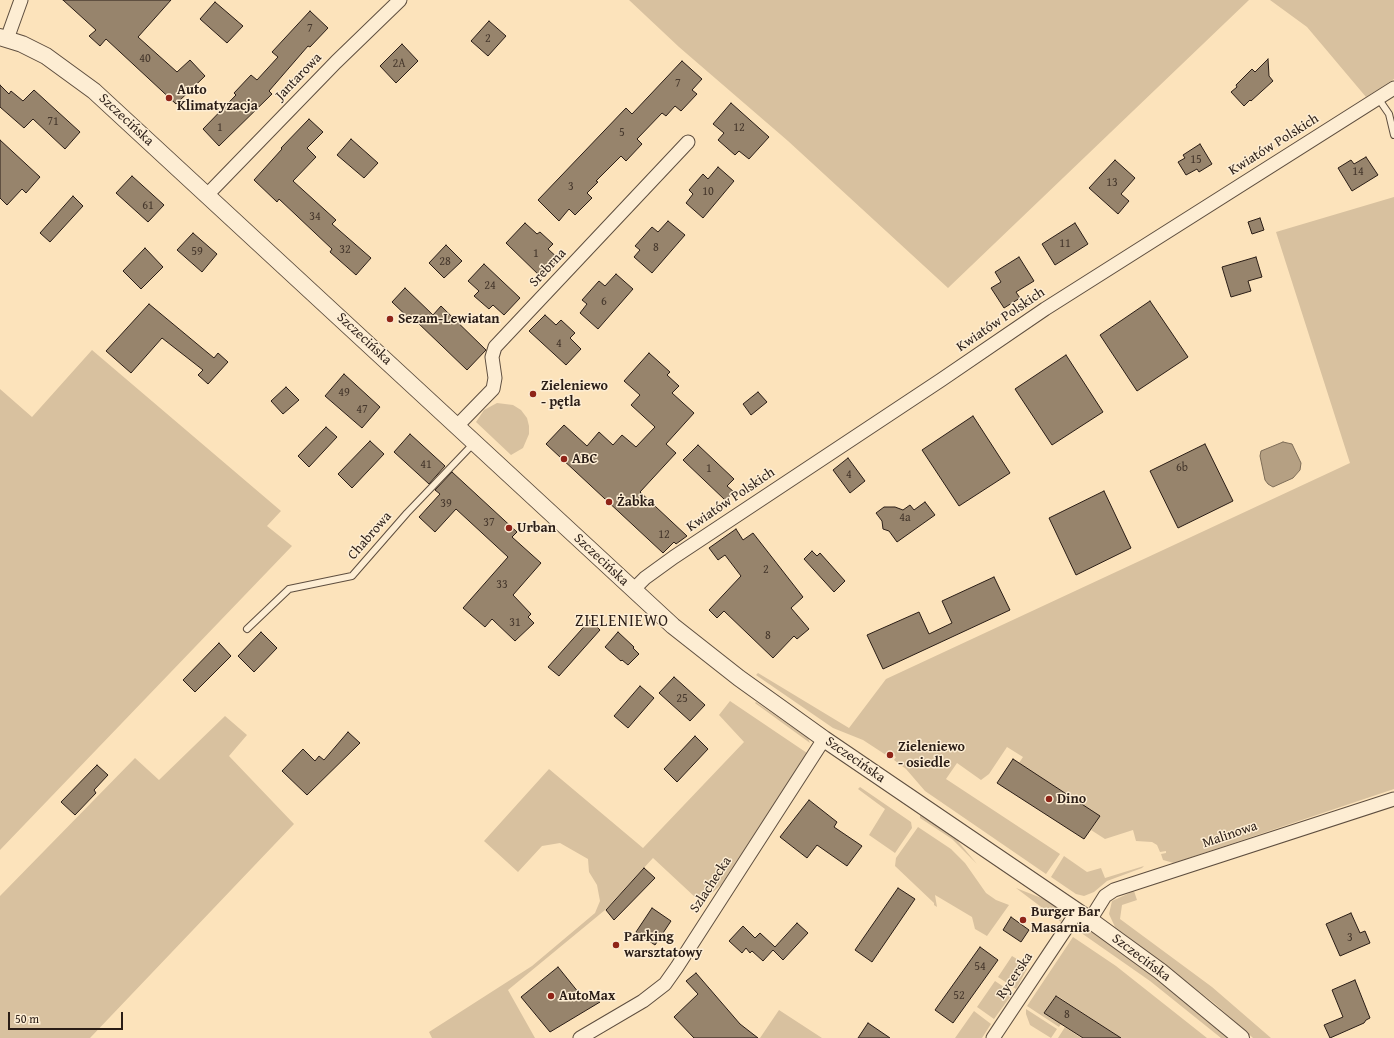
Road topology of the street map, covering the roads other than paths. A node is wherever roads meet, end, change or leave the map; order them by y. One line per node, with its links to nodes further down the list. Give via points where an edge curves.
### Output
1 (21, 0): 3 (street)
2 (400, 0): 8 (street, Jantarowa)
3 (4, 38): 8 (street, Szczecińska, via 46,56 79,78)
4 (1394, 88): 5 (street, Kwiatów Polskich)
5 (1378, 98): 6 (lane, via 1389,114); 11 (street, Kwiatów Polskich, via 1045,309 674,557)
6 (1394, 135)
7 (688, 142): 9 (street, Srebrna, via 495,347 492,357 495,378 493,389)
8 (207, 195): 9 (street, Szczecińska)
9 (457, 426): 10 (street, Szczecińska)
10 (475, 442): 11 (street, Szczecińska); 12 (lane, Chabrowa, via 407,512 352,576 289,589)
11 (633, 590): 13 (street, Szczecińska, via 739,678)
12 (248, 629)
13 (824, 739): 15 (street, Szczecińska); 16 (street, Szlachecka, via 665,984 643,1001)
14 (1394, 799): 15 (street, Malinowa, via 1114,890)
15 (1084, 916): 17 (street, Rycerska); 18 (street, Szczecińska, via 1160,970)
16 (580, 1038)
17 (992, 1038)
18 (1241, 1038)

